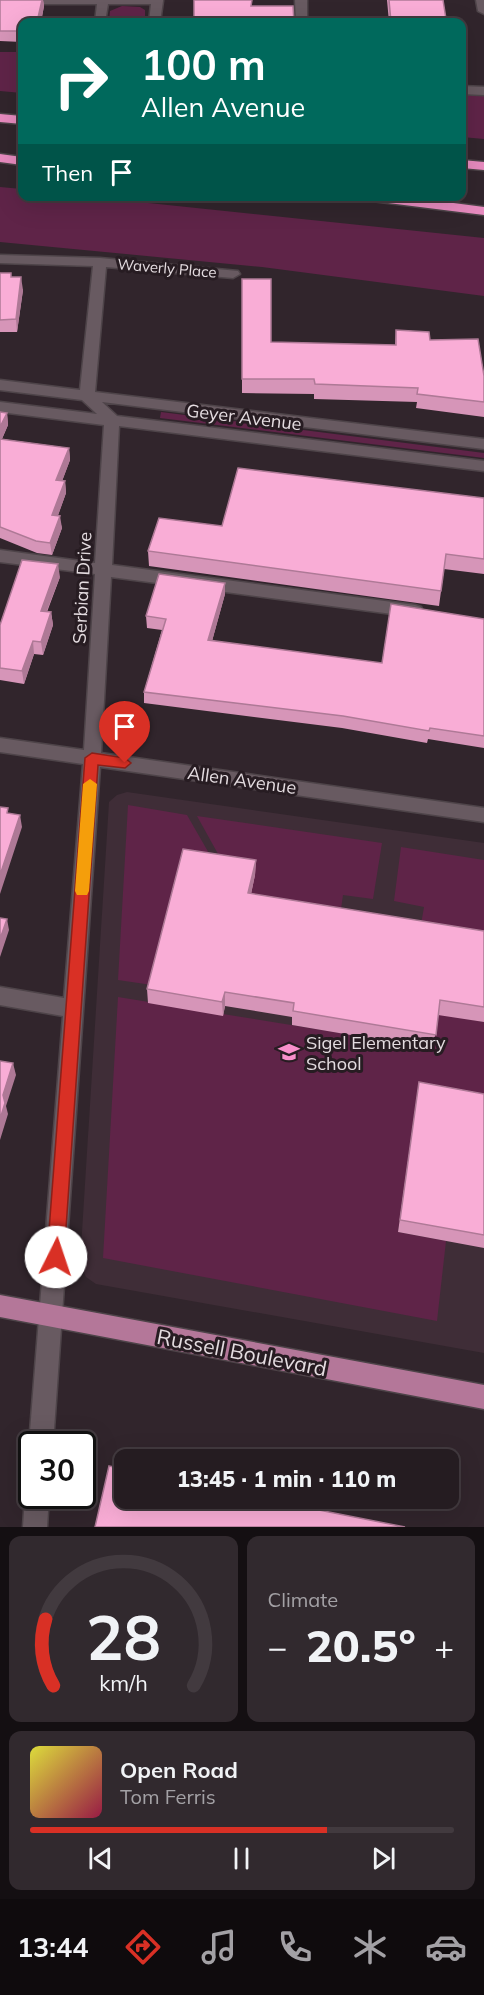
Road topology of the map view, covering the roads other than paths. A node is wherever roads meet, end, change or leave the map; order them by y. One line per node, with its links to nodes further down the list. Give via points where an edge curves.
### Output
1 (301, 0): 9 (street)
2 (482, 0): 6 (street)
3 (0, 1): 4 (street)
4 (103, 1): 5 (street); 7 (street)
5 (157, 1): 8 (street)
6 (484, 11)
7 (101, 18)
8 (155, 18)
9 (302, 18)
10 (466, 90): 11 (street)
11 (484, 91)
12 (0, 118): 13 (highway)
13 (18, 120)
14 (0, 158): 15 (highway)
15 (18, 160)
16 (466, 164): 17 (highway)
17 (484, 166)
18 (404, 201): 21 (highway)
19 (436, 201): 20 (highway)
20 (484, 205)
21 (484, 211)
22 (0, 259): 23 (street, Waverly Place)
23 (100, 262): 24 (street, Waverly Place); 26 (street, Waverly Place)
24 (233, 274)
25 (0, 385): 26 (street, Geyer Avenue)
26 (87, 396): 28 (street); 29 (street, Geyer Avenue)
27 (0, 406): 28 (street, Geyer Avenue)
28 (112, 420): 30 (street, Geyer Avenue); 32 (street, Serbian Drive)
29 (484, 444)
30 (484, 466)
31 (0, 556): 32 (street)
32 (103, 570): 33 (street); 35 (street, Serbian Drive)
33 (426, 613)
34 (0, 745): 35 (street, Allen Avenue)
35 (92, 758): 36 (street, Allen Avenue); 38 (street, Serbian Drive)
36 (484, 815)
37 (0, 996): 38 (street)
38 (74, 1009): 40 (street, Serbian Drive)
39 (0, 1306): 40 (main road, Russell Boulevard)
40 (50, 1316): 41 (main road, Russell Boulevard); 42 (street, Serbian Drive)
41 (484, 1397)
42 (42, 1431)
43 (36, 1509): 44 (street)
44 (35, 1527)

